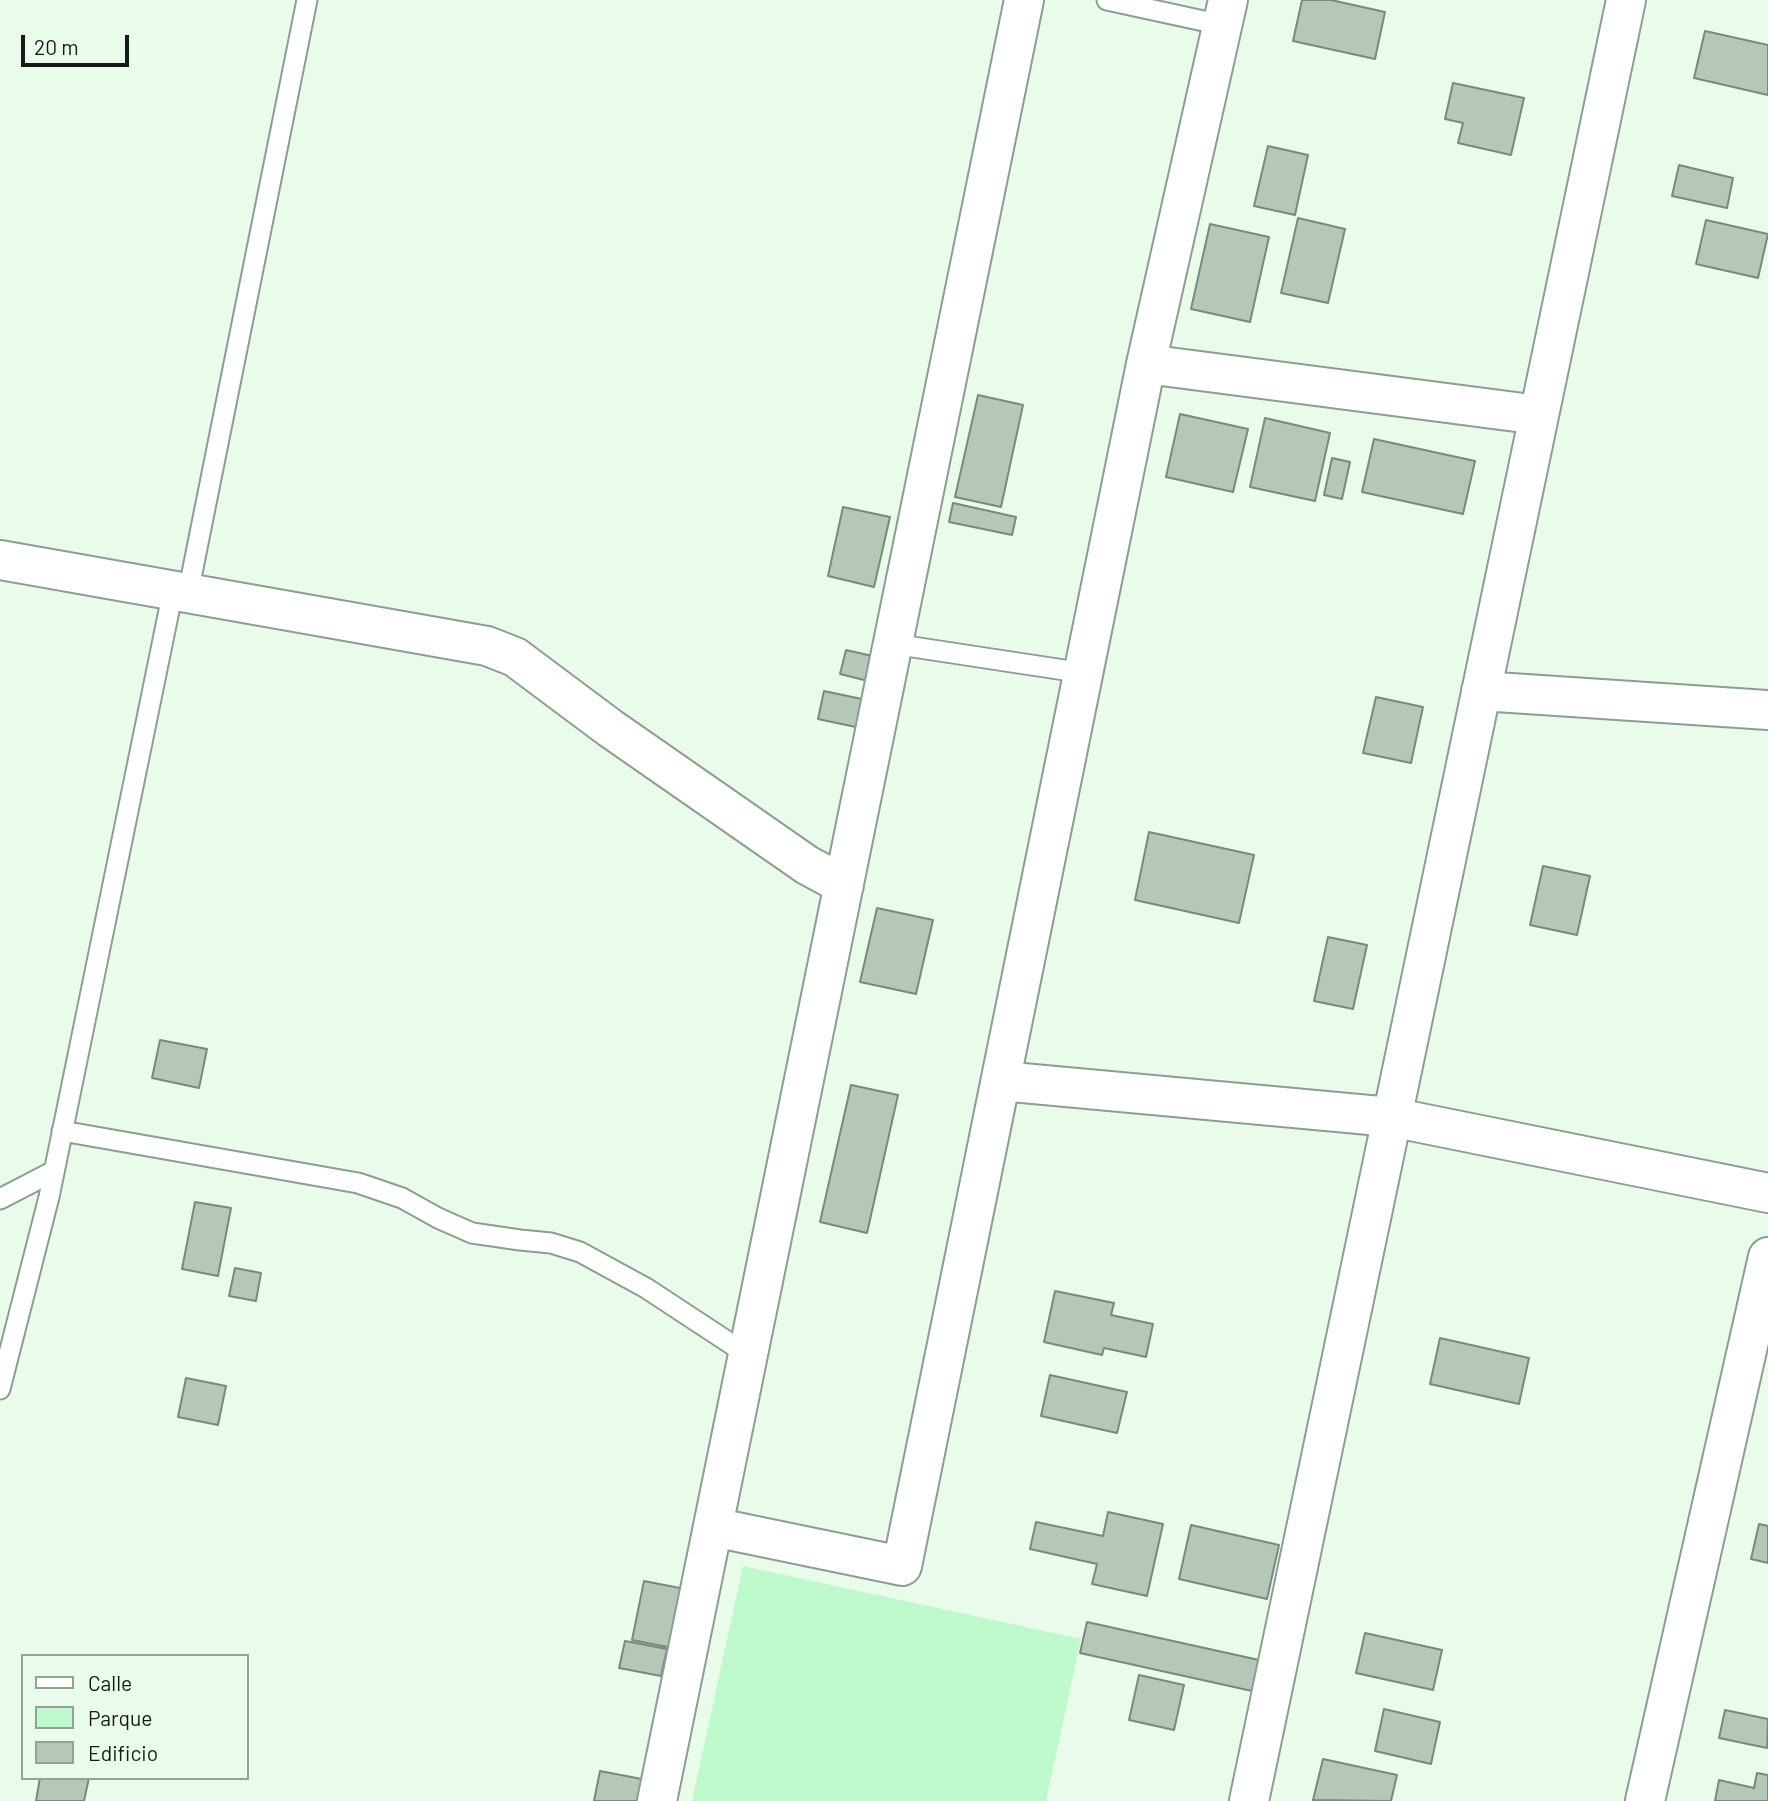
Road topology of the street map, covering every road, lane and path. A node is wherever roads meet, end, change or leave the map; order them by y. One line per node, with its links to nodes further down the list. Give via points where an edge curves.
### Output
1 (307, 0): 9 (lane)
2 (1024, 0): 10 (street)
3 (1107, 0): 5 (lane)
4 (1626, 0): 7 (street)
5 (1225, 13): 6 (street)
6 (1146, 364): 7 (street); 11 (street)
7 (1539, 415): 12 (street)
8 (0, 560): 9 (street)
9 (181, 592): 14 (street, via 487,646 515,657 807,865); 17 (lane)
10 (892, 644): 11 (lane); 14 (street)
11 (1084, 673): 15 (street)
12 (1481, 691): 13 (street); 16 (street)
13 (1768, 710)
14 (844, 885): 22 (street)
15 (1001, 1081): 16 (street); 24 (street, via 902,1566)
16 (1391, 1117): 19 (street); 26 (street)
17 (62, 1131): 18 (lane); 22 (lane, via 358,1183 402,1198 472,1233 551,1243 580,1252 646,1287)
18 (54, 1171): 20 (lane); 23 (lane)
19 (1768, 1193)
20 (0, 1199)
21 (1768, 1257): 27 (street)
22 (748, 1355): 24 (street)
23 (0, 1389)
24 (713, 1527): 25 (street)
25 (657, 1801)
26 (1249, 1801)
27 (1645, 1801)

